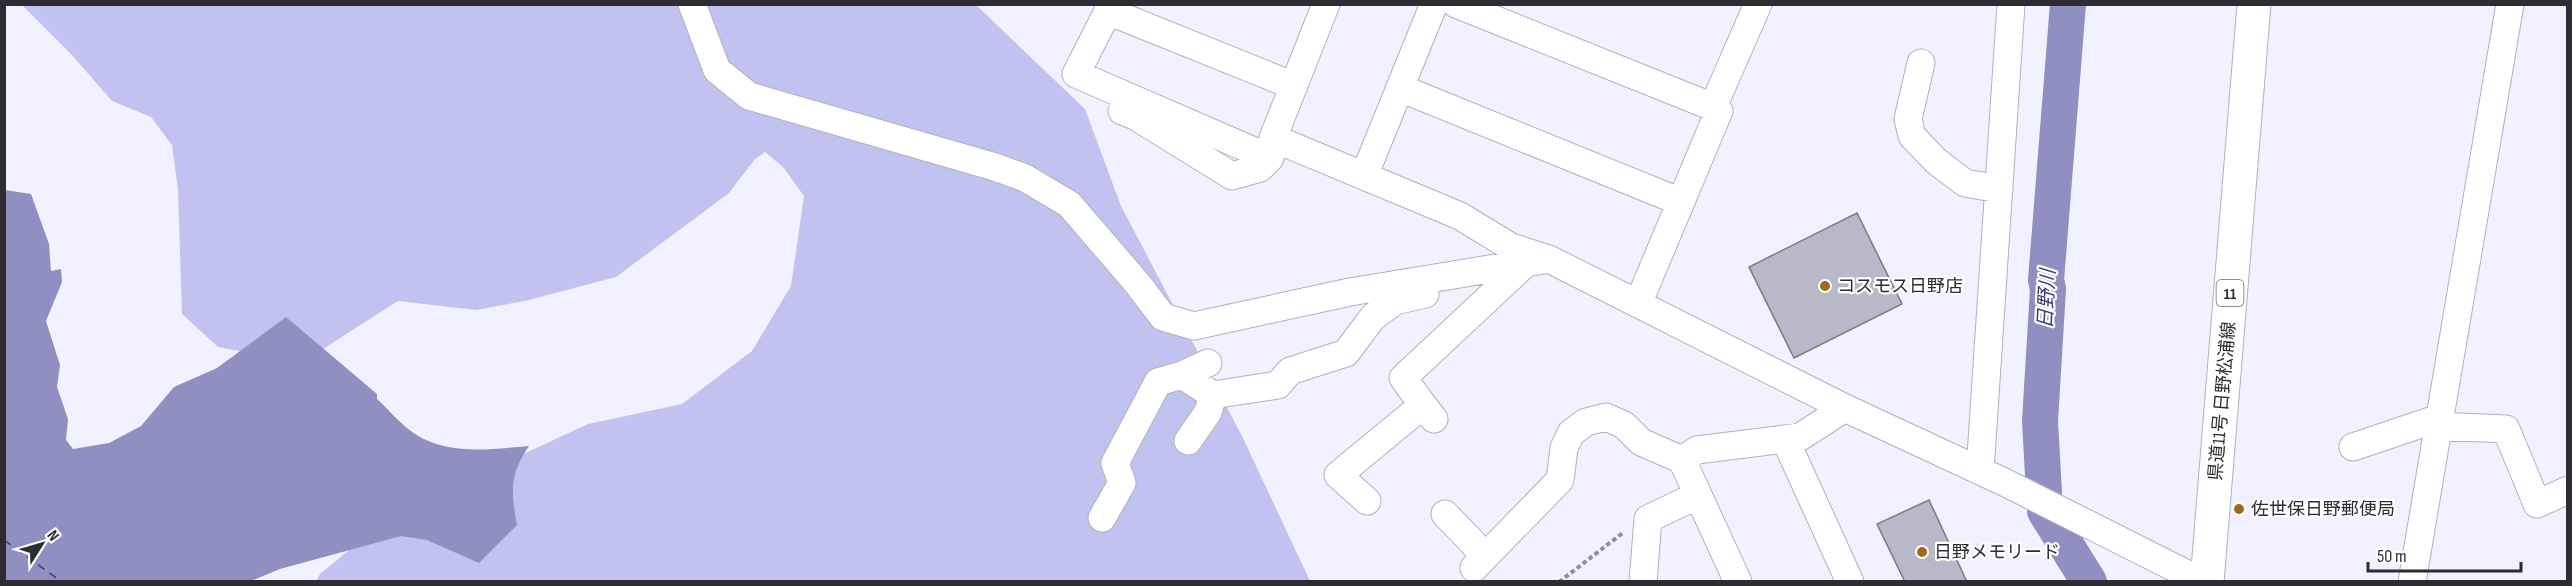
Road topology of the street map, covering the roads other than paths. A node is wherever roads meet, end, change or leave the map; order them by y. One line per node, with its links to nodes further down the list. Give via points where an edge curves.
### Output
1 (692, 4): 18 (street, via 717,70 749,96 1025,178 1069,204 1163,317 1194,326)
2 (1326, 4): 10 (street)
3 (1434, 4): 11 (street)
4 (1758, 4): 12 (street)
5 (2011, 4): 15 (street)
6 (2254, 4): 38 (main road, 県道11号 日野松浦線 / 11)
7 (2510, 4): 24 (street)
8 (1469, 7): 12 (street)
9 (1911, 71): 15 (street, via 1908,118 1912,136 1936,162 1965,183)
10 (1294, 86): 13 (street); 13 (street, via 1108,11 1076,74)
11 (1400, 88): 14 (street); 16 (street)
12 (1713, 107): 16 (street, via 1719,111)
13 (1271, 148): 14 (street)
14 (1364, 176): 17 (street, via 1460,216)
15 (1999, 189): 29 (street)
16 (1681, 202): 19 (street)
17 (1538, 261): 18 (street); 19 (street); 32 (street, via 1403,378 1429,412 1338,475)
18 (1436, 277): 22 (street, via 1429,294 1395,301 1373,317 1346,352 1290,371 1278,385)
19 (1638, 304): 23 (street)
20 (1208, 363): 21 (street)
21 (1182, 375): 22 (street); 34 (street, via 1158,382 1115,463 1122,483)
22 (1213, 395): 26 (street, via 1208,412)
23 (1845, 408): 25 (street, via 1800,437); 29 (street)
24 (2439, 422): 27 (street); 30 (street, via 2506,429 2537,504); 39 (street)
25 (1785, 439): 28 (street, via 1697,450); 37 (street)
26 (1188, 441)
27 (2353, 447)
28 (1682, 460): 31 (street); 33 (street, via 1641,442 1624,425 1606,417 1586,422 1571,433 1564,448 1560,480 1479,563)
29 (1992, 477): 38 (street)
30 (2568, 490)
31 (1698, 495): 35 (street, via 1648,519); 36 (street)
32 (1367, 501)
33 (1445, 514)
34 (1102, 518)
35 (1643, 582)
36 (1738, 582)
37 (1850, 582)
38 (2205, 582)
39 (2412, 582)

